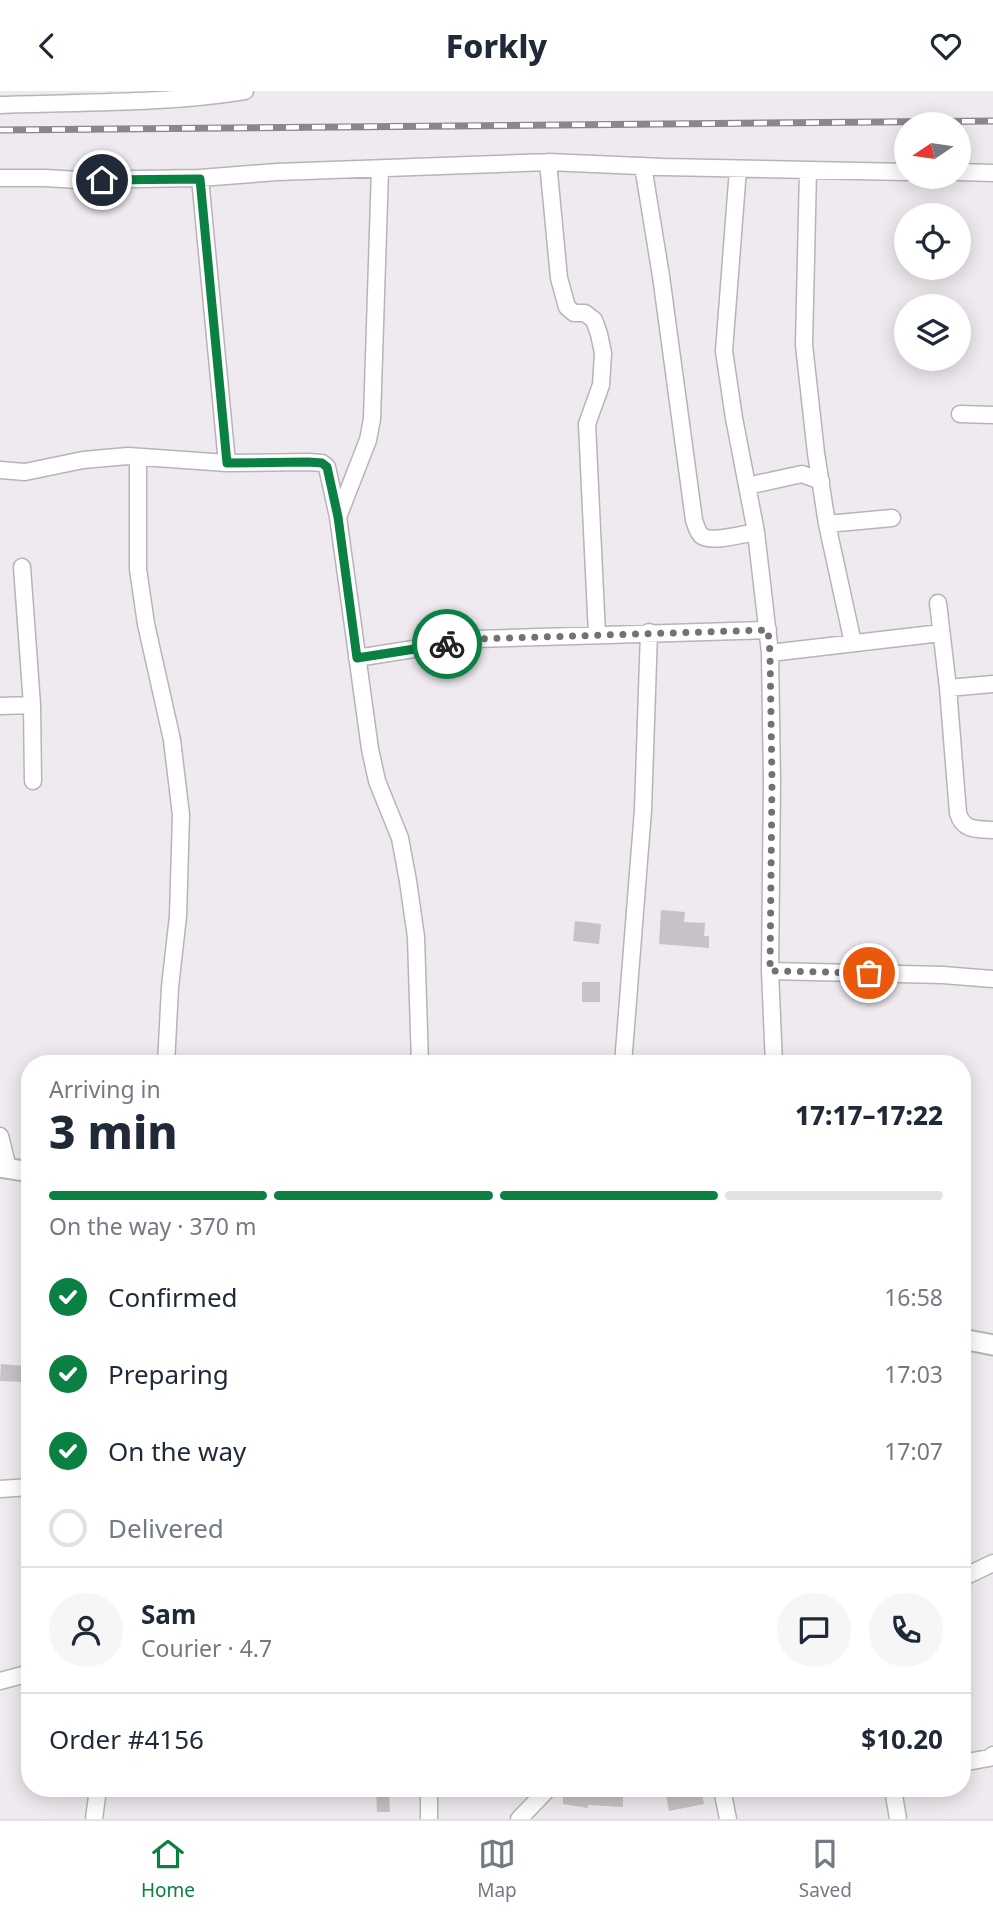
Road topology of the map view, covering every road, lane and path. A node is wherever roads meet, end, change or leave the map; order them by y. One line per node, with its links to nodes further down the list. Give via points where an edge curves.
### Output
1 (245, 91): 2 (street)
2 (208, 94): 3 (street)
3 (104, 96): 4 (street)
4 (0, 105)
5 (548, 162): 6 (street); 7 (street); 33 (street, via 559,278 567,307 594,320 603,353 601,385 587,424)
6 (643, 166): 8 (street); 27 (street, via 698,532 712,539)
7 (380, 169): 14 (street); 24 (street, via 372,419)
8 (738, 169): 9 (street); 23 (street, via 724,351)
9 (808, 170): 10 (street); 17 (street, via 804,345)
10 (894, 171)
11 (971, 172): 12 (street)
12 (993, 173)
13 (0, 178): 14 (street)
14 (200, 179): 19 (street)
15 (960, 414): 16 (street)
16 (993, 415)
17 (817, 453): 21 (street); 22 (street)
18 (138, 457): 19 (street); 20 (street, via 83,460 25,472); 45 (street, via 138,569 172,740 181,815)
19 (227, 463): 24 (street, via 322,463 327,467)
20 (0, 470)
21 (802, 474): 22 (street); 23 (street)
22 (821, 481): 26 (street)
23 (747, 486): 27 (street)
24 (338, 517): 36 (street)
25 (892, 518): 26 (street)
26 (827, 524): 34 (street)
27 (756, 532): 30 (street)
28 (22, 567): 39 (street)
29 (938, 603): 32 (street)
30 (768, 630): 31 (street); 35 (street)
31 (649, 632): 33 (street); 47 (street, via 643,810)
32 (942, 633): 34 (street); 38 (street)
33 (597, 635): 36 (street, via 476,639)
34 (853, 643): 35 (street)
35 (770, 653): 43 (street)
36 (357, 658): 46 (street, via 377,781 400,838 408,881 416,937)
37 (993, 684): 38 (street)
38 (947, 688): 42 (street, via 960,822)
39 (32, 705): 40 (street); 41 (street)
40 (0, 706)
41 (33, 781)
42 (993, 830)
43 (770, 971): 44 (street); 48 (street)
44 (993, 979)
45 (166, 1055)
46 (420, 1055)
47 (624, 1055)
48 (774, 1055)
49 (0, 1136): 50 (street)
50 (4, 1168)
51 (971, 1341): 52 (street)
52 (993, 1345)
53 (21, 1488): 54 (street)
54 (0, 1489)
55 (993, 1563): 56 (street)
56 (971, 1574)
57 (21, 1675): 58 (street)
58 (0, 1681)
59 (993, 1755): 60 (street)
60 (971, 1761)
61 (97, 1797): 66 (street)
62 (429, 1797): 67 (street)
63 (540, 1797): 68 (street)
64 (723, 1797): 69 (street)
65 (894, 1797): 70 (street)
66 (94, 1819)
67 (429, 1819)
68 (519, 1819)
69 (727, 1819)
70 (898, 1819)

